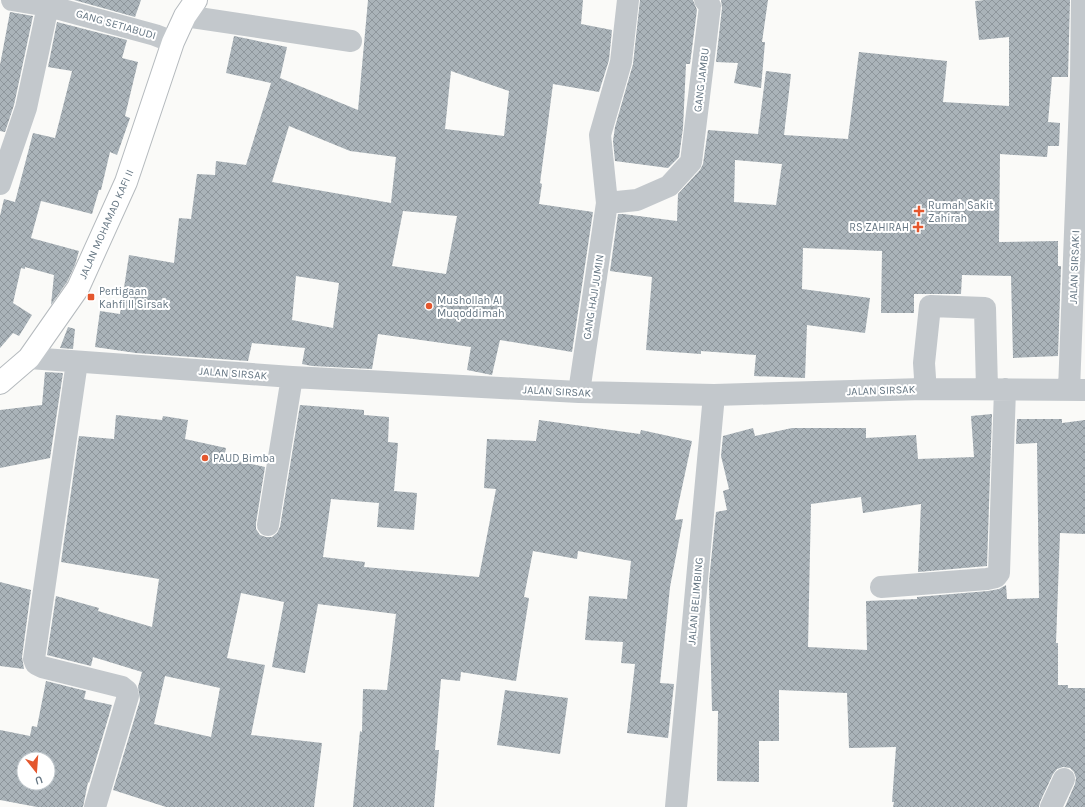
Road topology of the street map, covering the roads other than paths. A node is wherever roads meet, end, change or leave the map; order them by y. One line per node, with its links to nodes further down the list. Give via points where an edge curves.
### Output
1 (12, 0): 5 (street, GANG SETIABUDI)
2 (628, 0): 12 (street, GANG HAJI JUMIN, via 621,62 600,135)
3 (705, 0): 12 (street, GANG JAMBU, via 710,6 691,162 669,186 636,200)
4 (1082, 0): 9 (street, JALAN SIRSAK I)
5 (48, 6): 8 (street, GANG SETIABUDI, via 155,34); 10 (street, via 26,108)
6 (190, 8): 7 (street); 8 (main road, JALAN MOHAMAD KAFI II)
7 (351, 41)
8 (173, 42): 13 (main road, JALAN MOHAMAD KAFI II, via 126,182 78,288)
9 (1083, 75): 11 (street, JALAN SIRSAK I)
10 (0, 184)
11 (1080, 199): 19 (street, JALAN SIRSAK I)
12 (608, 203): 20 (street, GANG HAJI JUMIN)
13 (30, 358): 14 (street, JALAN SIRSAK); 16 (main road, JALAN MOHAMAD KAFI II)
14 (77, 362): 15 (street, JALAN SIRSAK); 25 (street, via 34,659 36,664 42,667 122,687 127,691 128,696)
15 (292, 378): 20 (street, JALAN SIRSAK); 22 (street)
16 (0, 383)
17 (922, 389): 18 (street, JALAN SIRSAK); 18 (street, via 930,306 984,308); 21 (street, JALAN SIRSAK)
18 (996, 389): 19 (street, JALAN SIRSAK); 23 (street, via 999,573 996,577 987,579)
19 (1077, 390)
20 (579, 392): 21 (street, JALAN SIRSAK)
21 (714, 395): 26 (street, JALAN BELIMBING)
22 (268, 525)
23 (881, 587)
24 (1064, 779): 27 (street)
25 (95, 807)
26 (676, 807)
27 (1051, 807)

